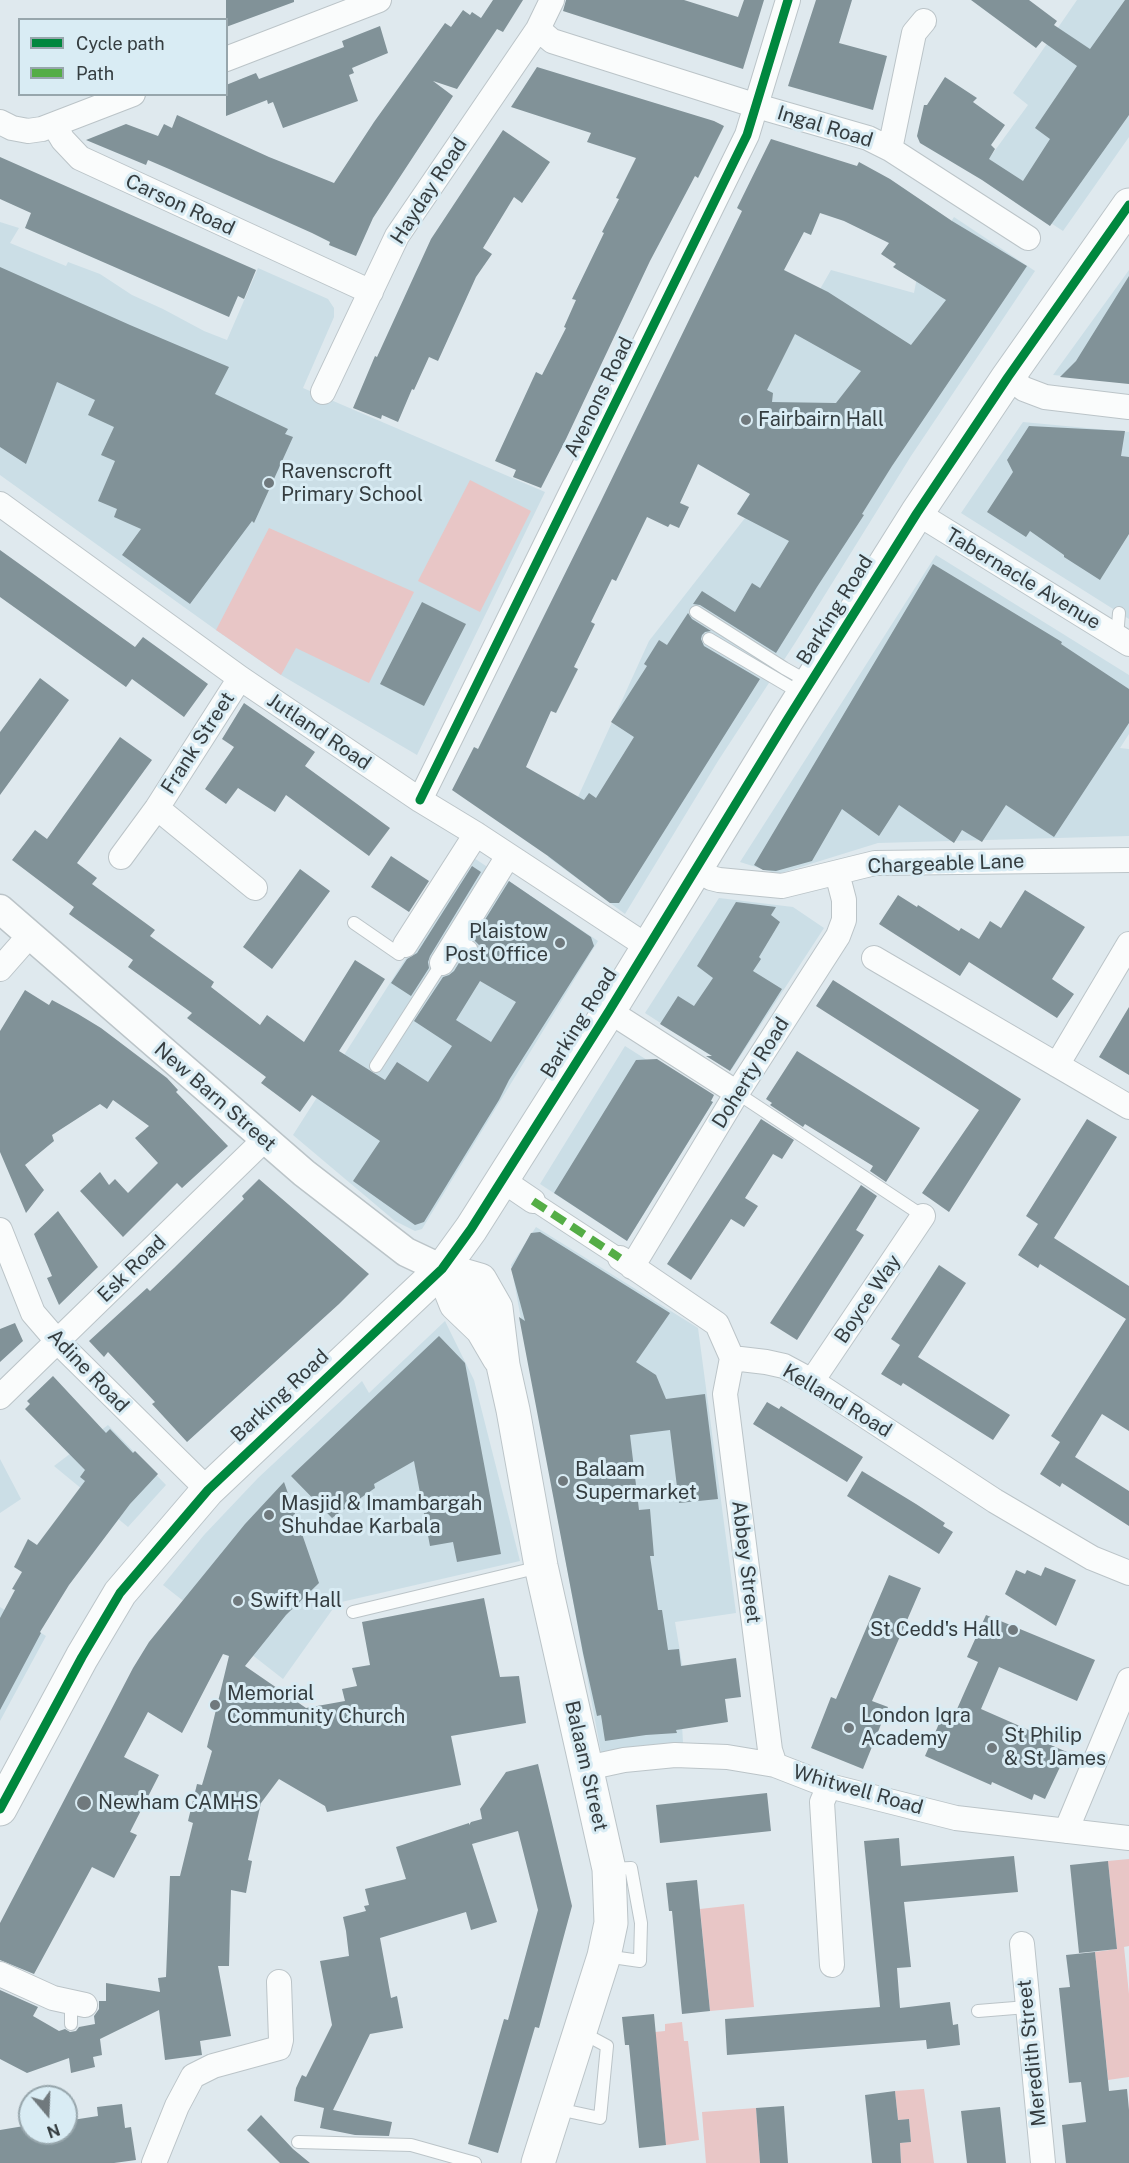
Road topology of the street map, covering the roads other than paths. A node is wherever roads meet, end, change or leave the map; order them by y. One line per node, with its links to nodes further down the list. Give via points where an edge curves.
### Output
1 (379, 0): 6 (street)
2 (552, 0): 5 (street, Hayday Road)
3 (788, 0): 8 (street, Avenons Road)
4 (924, 21): 11 (street, via 914,33)
5 (538, 29): 8 (street, Ingal Road, via 552,41); 14 (street, Hayday Road, via 398,236)
6 (228, 57)
7 (128, 96): 10 (street)
8 (757, 106): 11 (street, Ingal Road, via 868,138); 25 (street, Avenons Road, via 747,135)
9 (0, 122): 10 (street, via 28,131)
10 (54, 124): 14 (street, Carson Road, via 80,158)
11 (890, 149): 13 (street, Ingal Road)
12 (1129, 205): 15 (main road, Barking Road)
13 (1028, 237)
14 (371, 292): 16 (street, Hayday Road)
15 (1008, 377): 17 (street, via 1044,397); 19 (main road, Barking Road)
16 (323, 392)
17 (1129, 407)
18 (0, 504): 23 (street, Jutland Road)
19 (917, 513): 21 (street, Tabernacle Avenue); 24 (main road, Barking Road)
20 (696, 612): 24 (lane, via 784,669)
21 (1122, 632)
22 (709, 639): 24 (lane)
23 (240, 678): 25 (street, Jutland Road); 26 (street, Frank Street)
24 (807, 689): 31 (main road, Barking Road)
25 (420, 800): 27 (street, Jutland Road)
26 (157, 808): 29 (street, Frank Street); 33 (street, Frank Street)
27 (476, 834): 28 (street, Jutland Road); 37 (street)
28 (508, 856): 38 (street, Jutland Road); 41 (street, via 465,943)
29 (121, 857)
30 (1129, 860): 32 (street, Chargeable Lane, via 874,863)
31 (697, 869): 32 (street, Chargeable Lane, via 719,880 782,886); 38 (main road, Barking Road)
32 (837, 873): 46 (street, Doherty Road, via 844,900 844,920 838,936)
33 (255, 888)
34 (0, 909): 36 (street, New Barn Street)
35 (354, 923): 37 (lane, via 399,954)
36 (29, 936): 42 (street); 48 (street, New Barn Street)
37 (405, 945)
38 (648, 947): 43 (main road, Barking Road)
39 (1126, 957): 44 (street)
40 (874, 958): 44 (street)
41 (442, 963): 45 (lane)
42 (0, 969)
43 (609, 1011): 46 (street); 49 (main road, Barking Road)
44 (1057, 1065): 47 (street)
45 (376, 1066)
46 (737, 1093): 51 (lane); 53 (street, Doherty Road)
47 (1129, 1107)
48 (264, 1140): 54 (street, New Barn Street, via 406,1252); 55 (street, Esk Road)
49 (502, 1180): 50 (street); 54 (main road, Barking Road)
50 (533, 1201): 53 (street)
51 (923, 1216): 57 (street, Boyce Way)
52 (0, 1230): 55 (street, Adine Road, via 33,1313)
53 (626, 1263): 56 (street, via 717,1324)
54 (442, 1269): 59 (main road, Barking Road); 60 (main road, Balaam Street, via 480,1280 496,1308 503,1365)
55 (58, 1341): 58 (street, Esk Road); 59 (street, Adine Road)
56 (732, 1358): 57 (street, Kelland Road, via 784,1366); 64 (street, Abbey Street, via 724,1394)
57 (813, 1381): 61 (street, Kelland Road, via 995,1501 1092,1558)
58 (0, 1397)
59 (208, 1490): 67 (main road, Barking Road, via 120,1593)
60 (542, 1566): 62 (lane); 65 (main road, Balaam Street)
61 (1129, 1573)
62 (353, 1612)
63 (1129, 1680): 68 (street)
64 (775, 1765): 65 (street, Whitwell Road, via 727,1757 675,1755); 66 (street, Whitwell Road)
65 (587, 1768): 77 (main road, Balaam Street, via 609,1869 611,1923)
66 (829, 1786): 68 (street, Whitwell Road, via 956,1818); 71 (street, via 822,1802)
67 (0, 1809)
68 (1066, 1831): 69 (street, Whitwell Road)
69 (1129, 1838)
70 (1022, 1944): 74 (street, Meredith Street)
71 (832, 1965)
72 (0, 1974): 75 (street)
73 (279, 1982): 81 (street, via 279,2048 213,2066 193,2076)
74 (1027, 2007): 76 (lane); 83 (street, Meredith Street)
75 (76, 2010)
76 (978, 2011)
77 (580, 2031): 78 (main road, Balaam Street); 78 (lane, via 607,2046 600,2118)
78 (555, 2109): 80 (main road, Balaam Street)
79 (298, 2142): 82 (lane, via 411,2145)
80 (542, 2162)
81 (154, 2163)
82 (475, 2163)
83 (1043, 2163)

